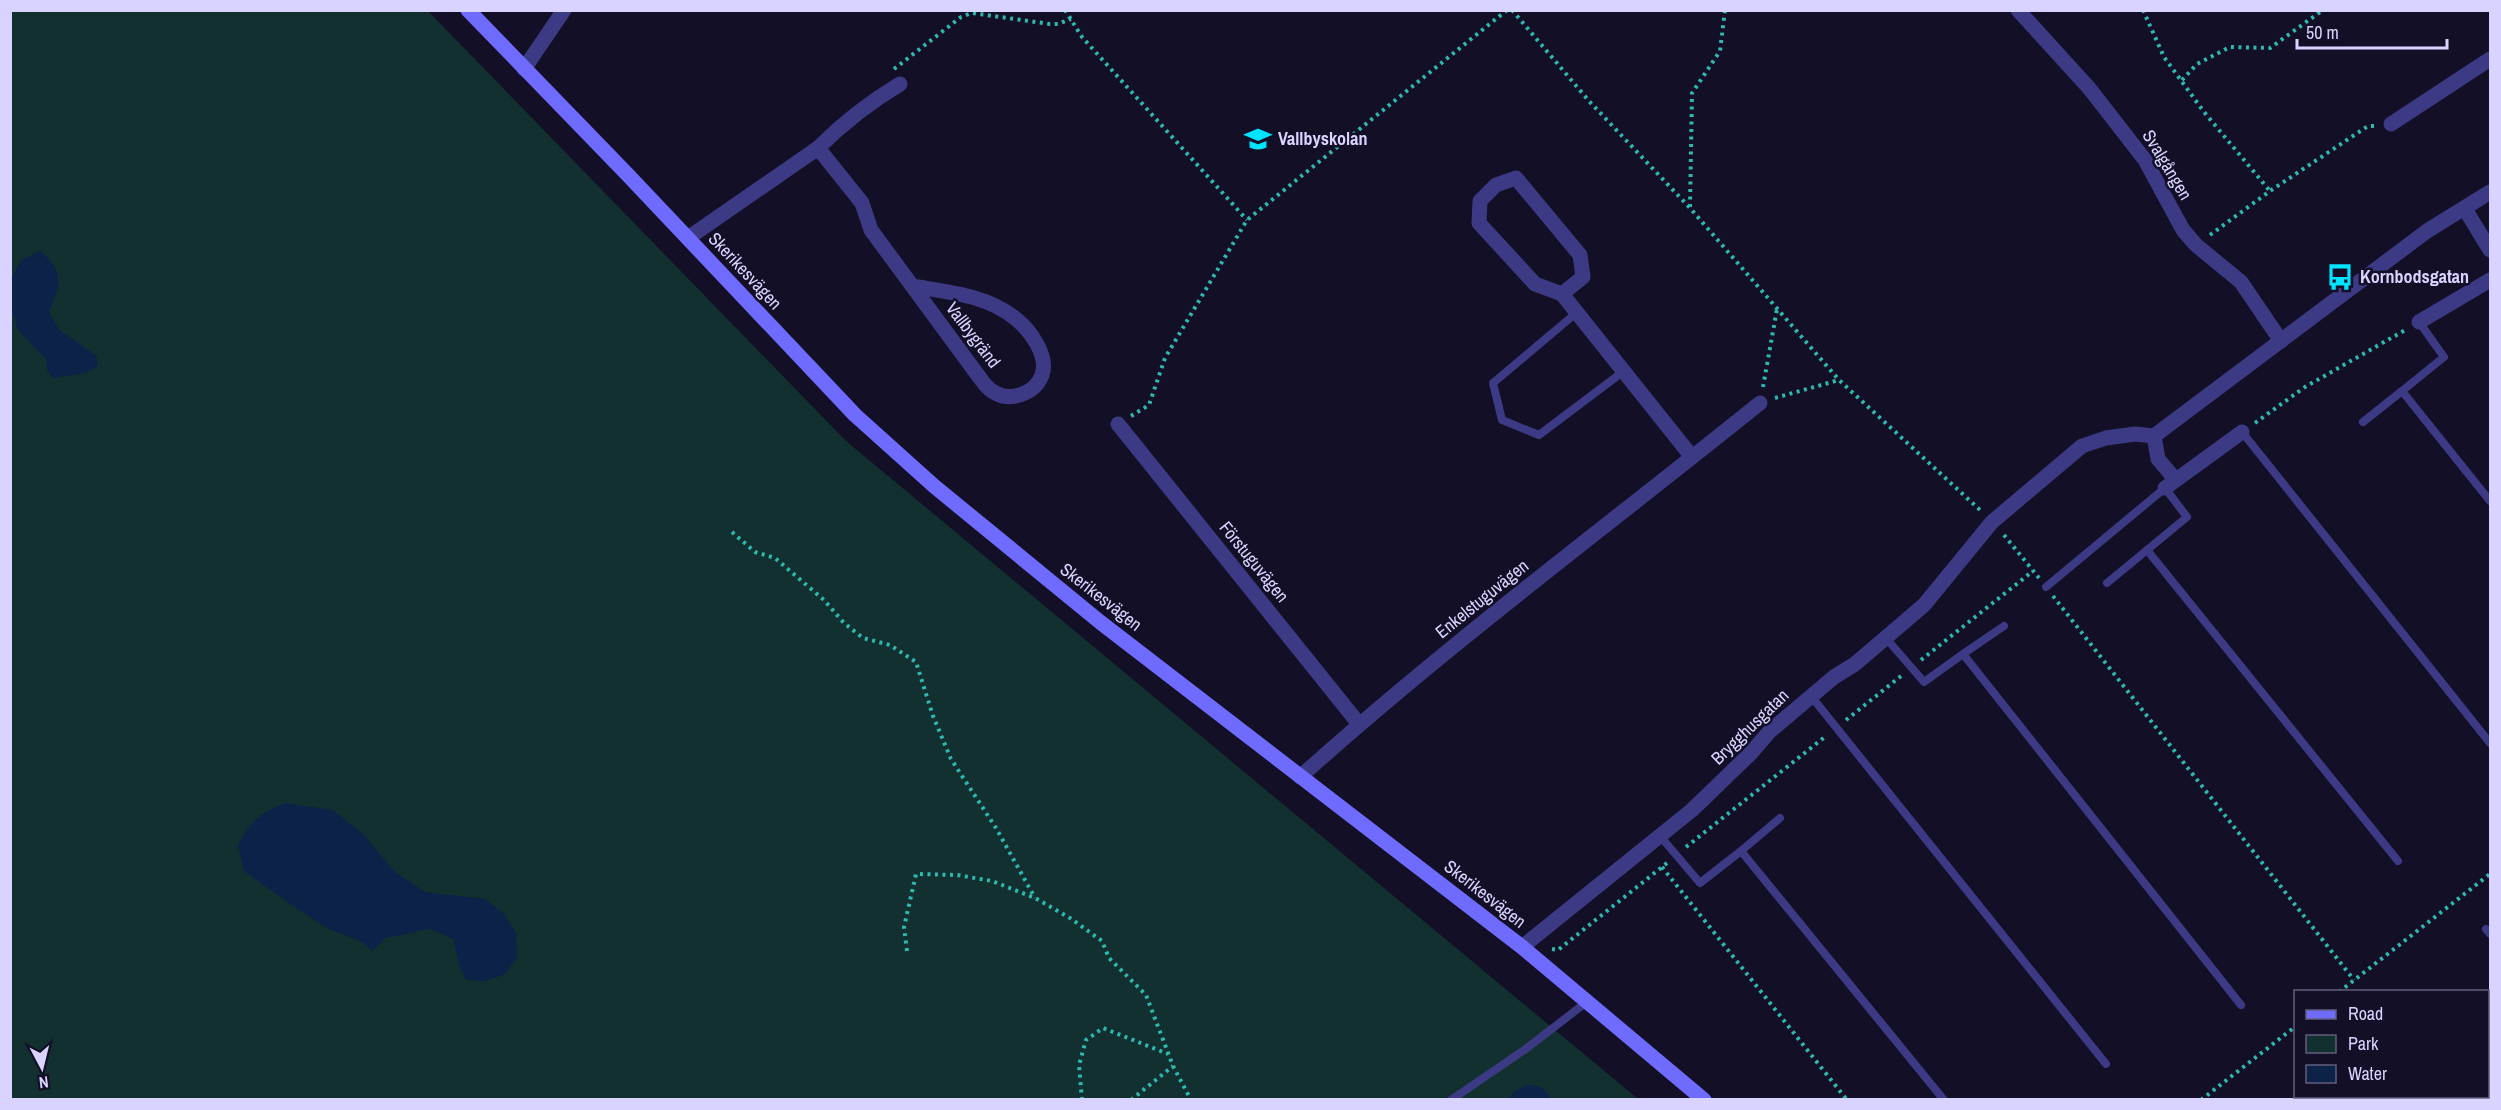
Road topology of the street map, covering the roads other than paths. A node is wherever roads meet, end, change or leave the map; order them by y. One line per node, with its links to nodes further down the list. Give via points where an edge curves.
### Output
1 (468, 10): 5 (street, Skerikesvägen)
2 (564, 10): 5 (street)
3 (2018, 10): 18 (street, Svalgången, via 2089,88 2145,160 2183,230 2241,282)
4 (2490, 58): 7 (street)
5 (524, 69): 11 (street, Skerikesvägen)
6 (896, 79): 8 (street)
7 (2391, 124)
8 (818, 148): 11 (street); 14 (street, Vallbygränd, via 862,203 871,230)
9 (2490, 192): 10 (street)
10 (2465, 209): 12 (street); 18 (street, via 2427,231)
11 (687, 238): 38 (street, Skerikesvägen, via 855,415 934,486 1090,614)
12 (2490, 250)
13 (2490, 280): 17 (street)
14 (912, 286): 14 (street, Vallbygränd, via 992,391 1013,396 1035,386 1042,374 1042,358 1036,342 1017,320 981,300)
15 (1562, 294): 15 (street, via 1535,284 1479,222 1480,201 1496,184 1516,178 1580,255 1583,277); 16 (street)
16 (1575, 314): 19 (street); 19 (lane, via 1493,383 1502,420 1539,435)
17 (2419, 322): 20 (lane, via 2444,357)
18 (2281, 341): 25 (street)
19 (1624, 371): 26 (street)
20 (2402, 391): 22 (lane); 28 (lane)
21 (1760, 403): 26 (street, Enkelstuguvägen)
22 (2363, 422)
23 (1118, 424): 36 (street, Förstuguvägen)
24 (2242, 432): 27 (street); 37 (lane)
25 (2154, 436): 27 (street, via 2158,459); 33 (street, Brygghusgatan, via 2106,438 2082,446 1992,522 1923,605)
26 (1692, 457): 36 (street, Enkelstuguvägen)
27 (2170, 484): 29 (lane, via 2187,517); 31 (lane)
28 (2490, 501)
29 (2147, 550): 30 (lane); 42 (lane)
30 (2107, 583)
31 (2046, 587)
32 (2004, 626): 34 (lane)
33 (1885, 637): 34 (lane, via 1924,682); 35 (street, Brygghusgatan)
34 (1963, 654): 45 (lane)
35 (1811, 696): 40 (street, Brygghusgatan); 46 (lane)
36 (1359, 724): 38 (street, Enkelstuguvägen)
37 (2490, 743)
38 (1300, 777): 43 (street, Skerikesvägen)
39 (1780, 818): 41 (lane)
40 (1660, 836): 41 (lane, via 1700,883); 43 (street, Brygghusgatan)
41 (1741, 851): 49 (lane)
42 (2398, 861)
43 (1522, 947): 44 (street, Skerikesvägen)
44 (1588, 1001): 47 (lane); 48 (street, Skerikesvägen)
45 (2241, 1005)
46 (2106, 1064)
47 (1451, 1100)
48 (1704, 1100)
49 (1944, 1100)

